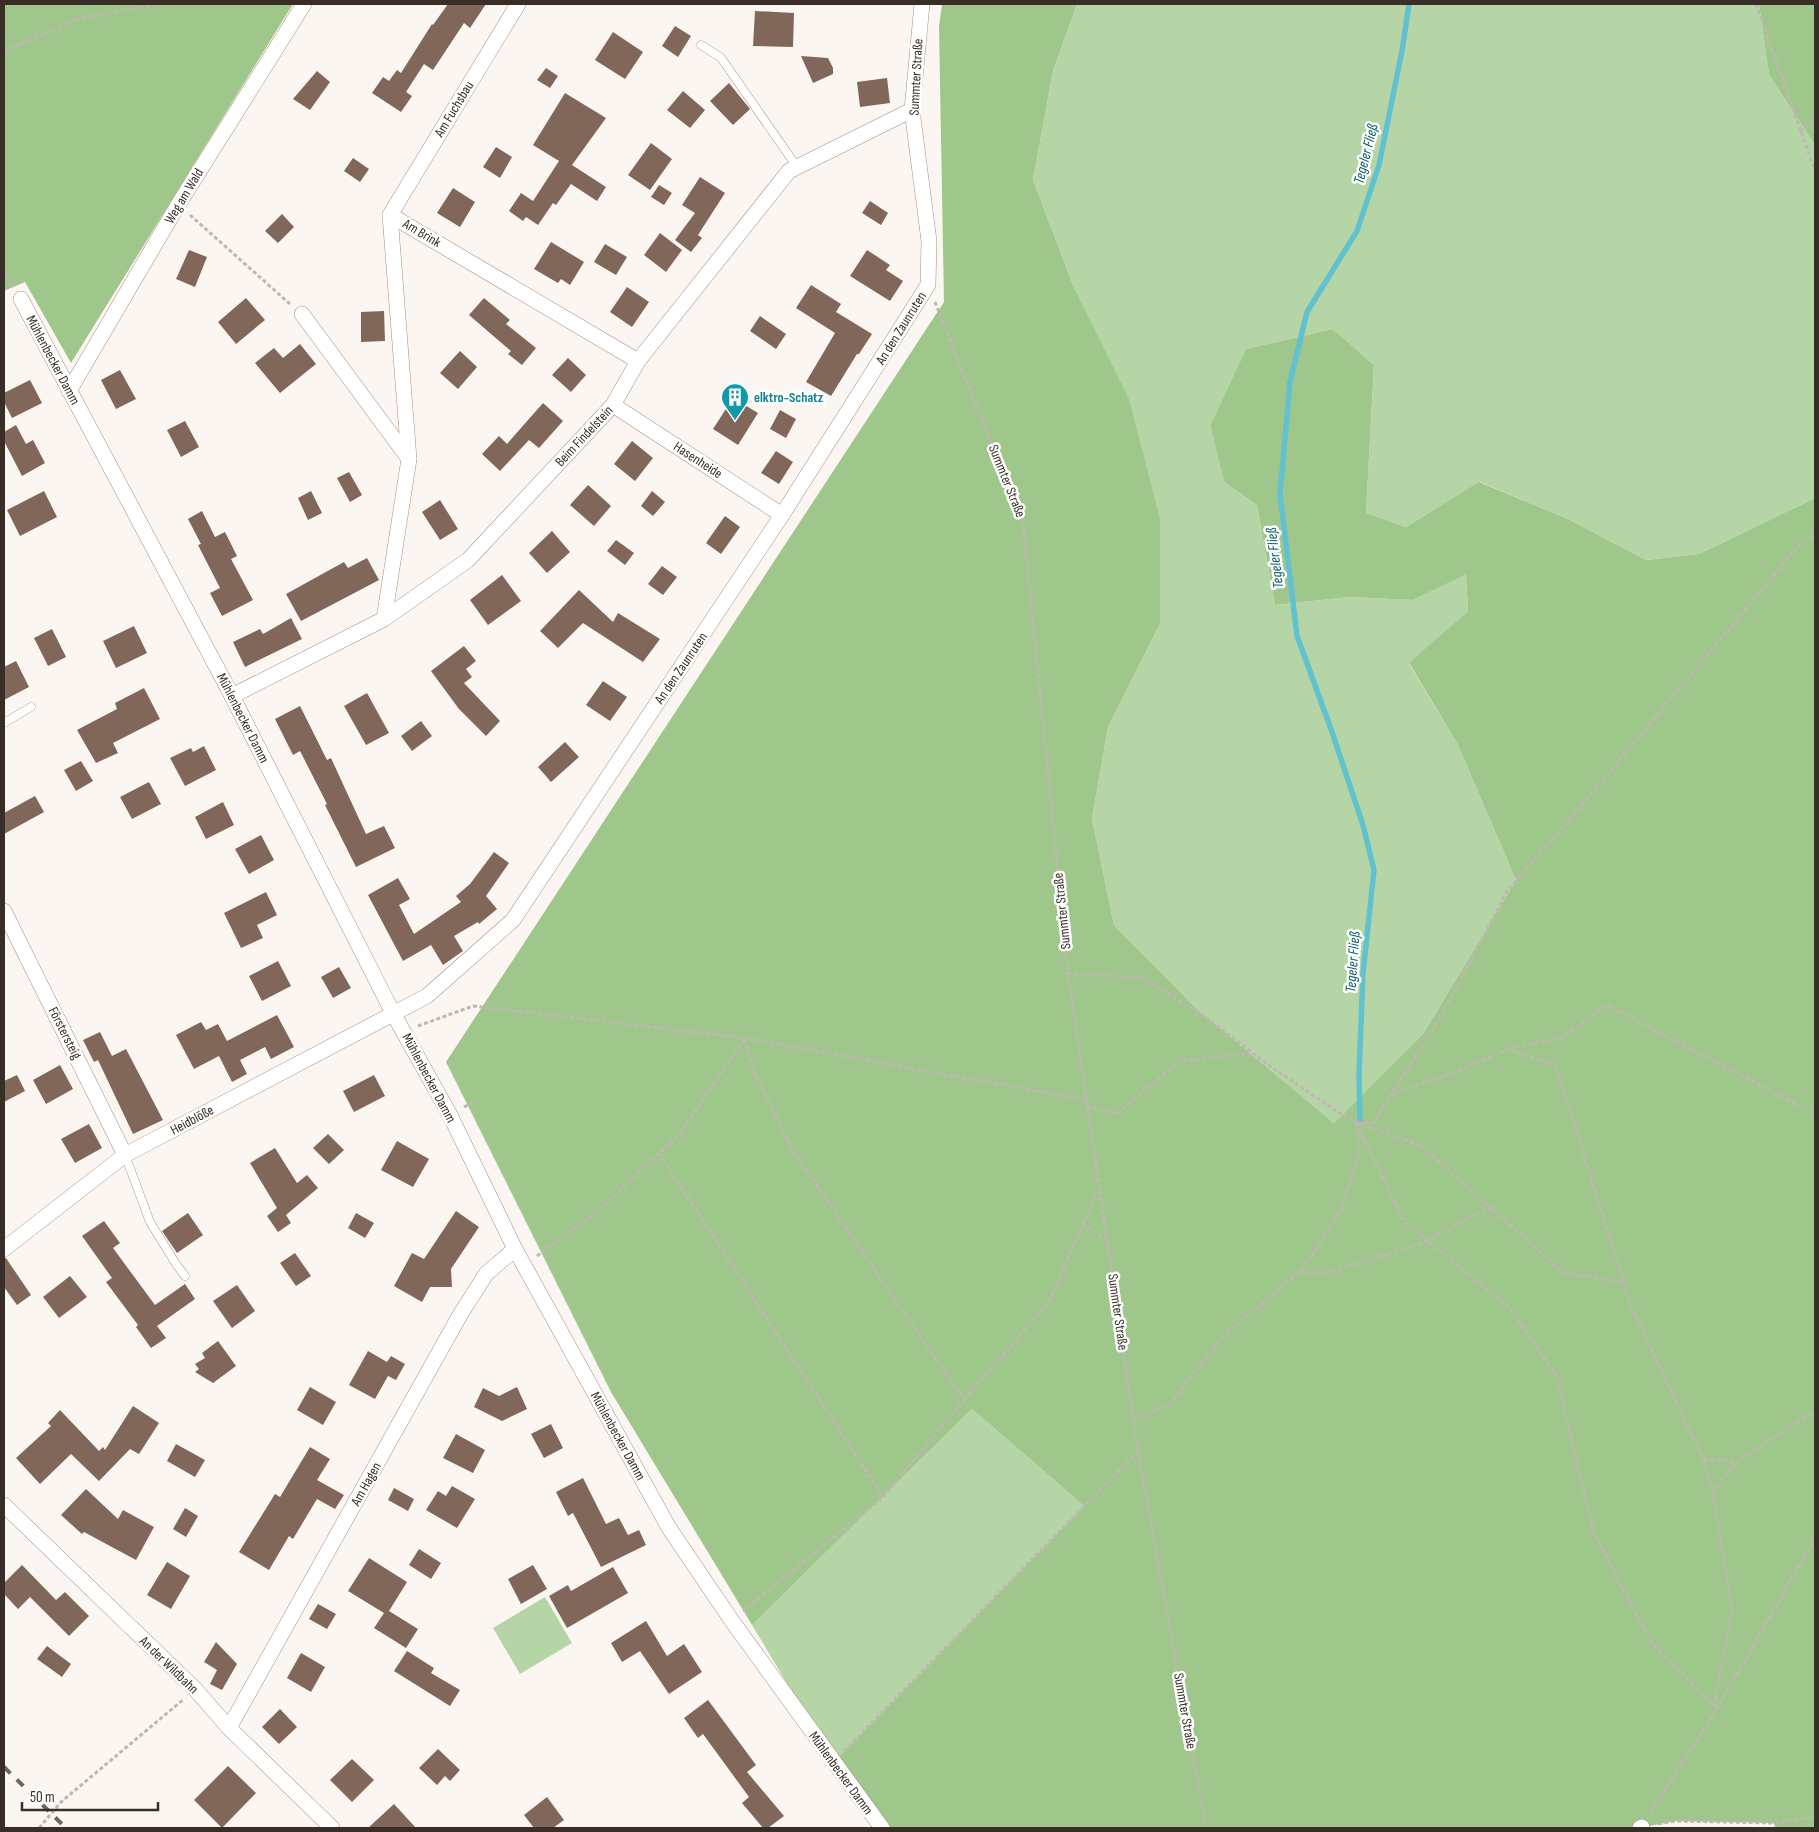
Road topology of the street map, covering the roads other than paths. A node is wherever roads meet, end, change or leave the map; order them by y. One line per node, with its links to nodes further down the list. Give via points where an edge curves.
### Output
1 (304, 4): 12 (street, Weg am Wald, via 178,205)
2 (518, 4): 7 (street, Am Fuchsbau)
3 (922, 4): 5 (street, Summter Straße)
4 (701, 45): 6 (lane, via 724,62)
5 (912, 110): 6 (street, Beim Findelstein); 8 (street, Summter Straße, via 929,241)
6 (797, 167): 11 (street, Beim Findelstein, via 789,171)
7 (390, 215): 11 (street, Am Brink); 14 (street, Am Brink)
8 (928, 285): 15 (street, An den Zaunruten)
9 (21, 299): 12 (street, Mühlenbecker Damm)
10 (302, 314): 14 (street)
11 (638, 361): 13 (street, Beim Findelstein)
12 (69, 390): 17 (street, Mühlenbecker Damm)
13 (614, 405): 15 (street, Hasenheide); 16 (street, Beim Findelstein, via 468,560)
14 (409, 459): 16 (street, Am Brink)
15 (782, 515): 21 (street, An den Zaunruten, via 513,920 427,996)
16 (384, 619): 17 (street, Beim Findelstein)
17 (232, 696): 21 (street, Mühlenbecker Damm)
18 (31, 707): 19 (lane)
19 (4, 723)
20 (4, 911): 22 (street, Förstersteig)
21 (394, 1014): 22 (street, Heidblöße); 24 (street, Mühlenbecker Damm, via 450,1116)
22 (126, 1155): 23 (street, Heidblöße); 25 (lane, via 150,1222)
23 (4, 1249)
24 (515, 1249): 27 (street, Am Hagen, via 486,1274 460,1315); 29 (street, Mühlenbecker Damm, via 670,1528)
25 (185, 1276)
26 (4, 1504): 27 (street, An der Wildbahn, via 195,1689)
27 (230, 1728): 28 (street, An der Wildbahn)
28 (332, 1828)
29 (882, 1828)

